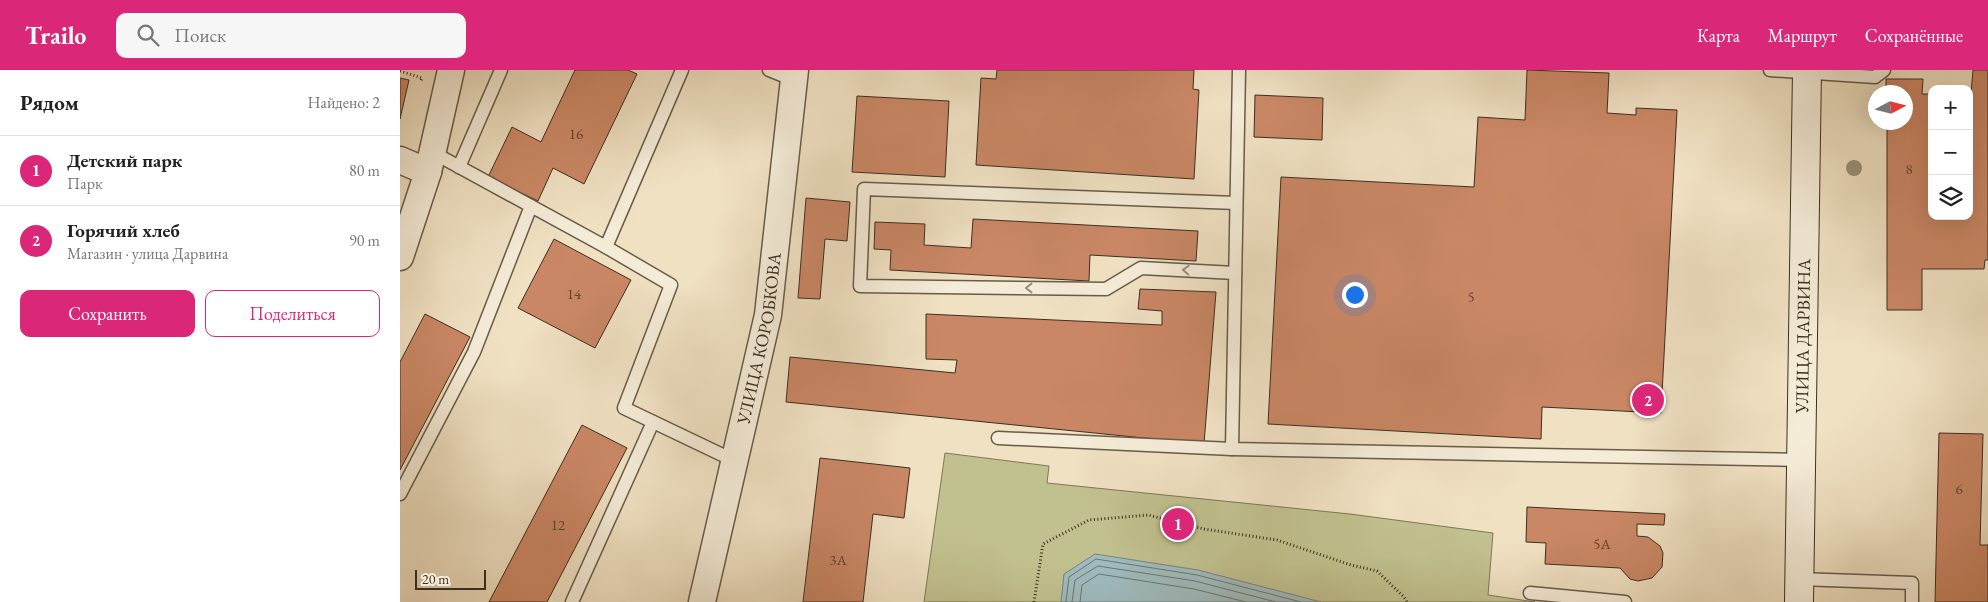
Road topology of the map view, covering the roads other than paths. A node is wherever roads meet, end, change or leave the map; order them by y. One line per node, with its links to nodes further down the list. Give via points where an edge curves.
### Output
1 (451, 70): 11 (street)
2 (501, 70): 12 (lane)
3 (682, 70): 15 (lane)
4 (769, 70): 9 (lane)
5 (1239, 70): 13 (lane)
6 (1770, 70): 8 (lane)
7 (1884, 70): 8 (lane, via 1875,77)
8 (1807, 71): 22 (main road, УЛИЦА ДАРВИНА)
9 (794, 75): 21 (street, УЛИЦА КОРОБКОВА, via 768,315)
10 (400, 160): 11 (street)
11 (430, 162): 12 (lane); 16 (street)
12 (459, 167): 14 (lane)
13 (1236, 203): 17 (lane); 17 (lane, one-way to 13, via 1141,268 1106,289 860,286 864,189)
14 (531, 206): 15 (lane); 23 (lane, via 474,352)
15 (606, 247): 18 (lane, via 671,285 624,408)
16 (400, 257)
17 (1235, 273): 20 (lane)
18 (654, 422): 21 (lane); 27 (lane)
19 (998, 438): 20 (lane)
20 (1232, 449): 22 (lane)
21 (735, 460): 24 (street, УЛИЦА КОРОБКОВА)
22 (1802, 460): 25 (main road, УЛИЦА ДАРВИНА)
23 (400, 494)
24 (711, 564): 28 (street, УЛИЦА КОРОБКОВА); 29 (lane)
25 (1799, 590): 31 (lane, via 1912,583)
26 (1530, 593): 30 (lane)
27 (572, 602)
28 (702, 602)
29 (712, 602)
30 (1625, 602)
31 (1912, 602)

